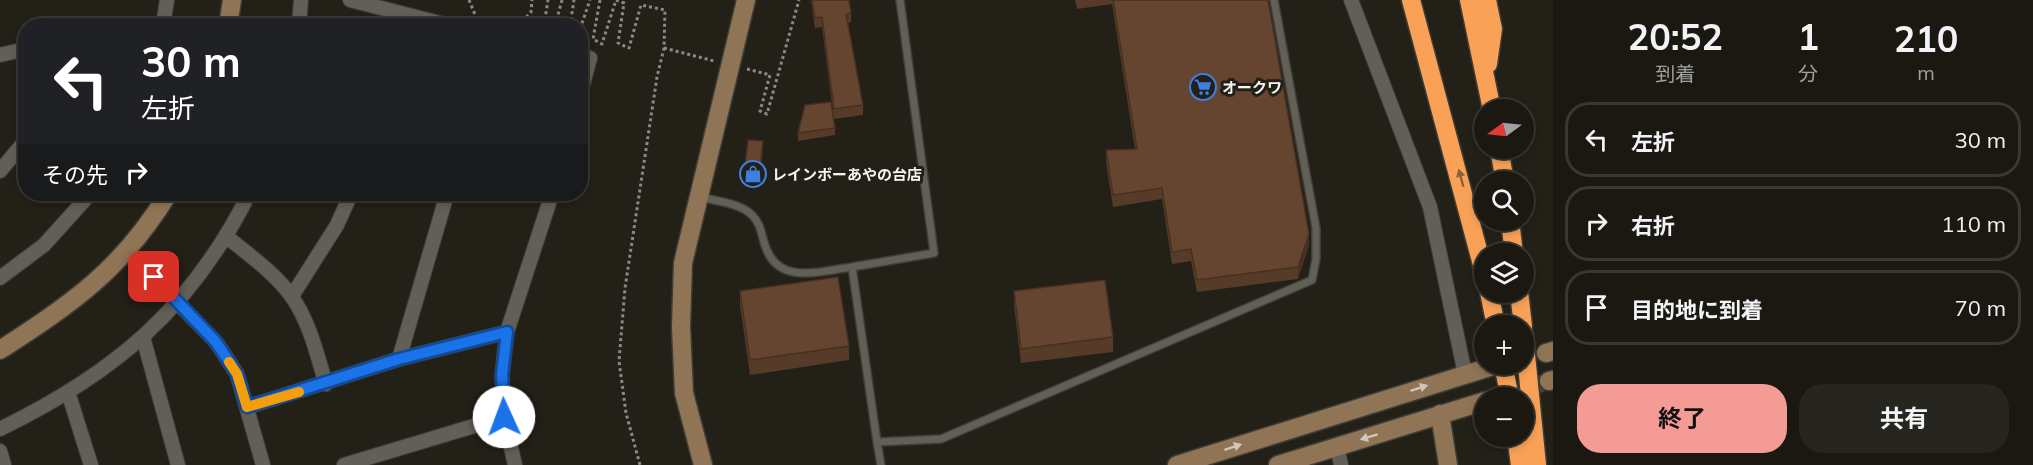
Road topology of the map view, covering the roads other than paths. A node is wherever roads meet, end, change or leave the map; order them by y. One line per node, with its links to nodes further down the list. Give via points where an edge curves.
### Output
1 (167, 0): 12 (street)
2 (232, 0): 13 (street)
3 (301, 0): 14 (street)
4 (350, 0): 15 (street)
5 (746, 0): 22 (street)
6 (900, 0): 32 (lane, via 934,253)
7 (1274, 0): 50 (lane, via 1316,228 1312,280 941,439)
8 (1351, 0): 41 (street, via 1430,207)
9 (1411, 0): 30 (highway, one-way to 9)
10 (1469, 0): 18 (highway)
11 (1487, 0): 18 (highway, via 1493,29)
12 (164, 18)
13 (229, 18)
14 (300, 18)
15 (420, 18)
16 (18, 51): 17 (street)
17 (0, 55)
18 (1486, 77): 19 (highway)
19 (1490, 99)
20 (18, 150): 21 (street)
21 (0, 171)
22 (700, 197): 32 (lane, via 752,214 761,228 771,261 785,271 802,273); 60 (street, via 683,263 681,327 684,393)
23 (84, 201): 33 (street, via 44,245)
24 (163, 201): 31 (street)
25 (245, 201): 29 (street)
26 (348, 201): 34 (street)
27 (445, 201): 39 (street)
28 (550, 201): 36 (street)
29 (227, 237): 34 (street); 35 (street)
30 (1476, 243)
31 (128, 252): 35 (street); 38 (street, via 78,298)
32 (852, 267): 50 (lane)
33 (0, 278)
34 (292, 296): 43 (street, via 307,324)
35 (180, 302): 37 (street); 46 (street, via 216,342 237,374)
36 (507, 332): 39 (street); 48 (street, via 502,375)
37 (143, 337): 44 (street, via 123,356); 56 (street)
38 (0, 350)
39 (399, 359): 43 (street)
40 (1474, 372): 41 (street)
41 (1464, 374): 62 (street, one-way to 41)
42 (1528, 375): 67 (highway)
43 (326, 384): 46 (street)
44 (68, 392): 49 (street); 55 (street)
45 (1474, 404): 47 (street)
46 (247, 407): 57 (street)
47 (1440, 414): 51 (street, one-way to 51); 65 (street)
48 (504, 417): 58 (street); 59 (street)
49 (0, 429)
50 (877, 442): 61 (lane)
51 (1337, 447): 63 (street); 64 (street)
52 (1518, 447): 66 (highway)
53 (0, 452): 54 (street)
54 (4, 465)
55 (91, 465)
56 (178, 465)
57 (263, 465)
58 (344, 465)
59 (515, 465)
60 (703, 465)
61 (881, 465)
62 (1177, 465)
63 (1278, 465)
64 (1341, 465)
65 (1448, 465)
66 (1520, 465)
67 (1537, 465)

